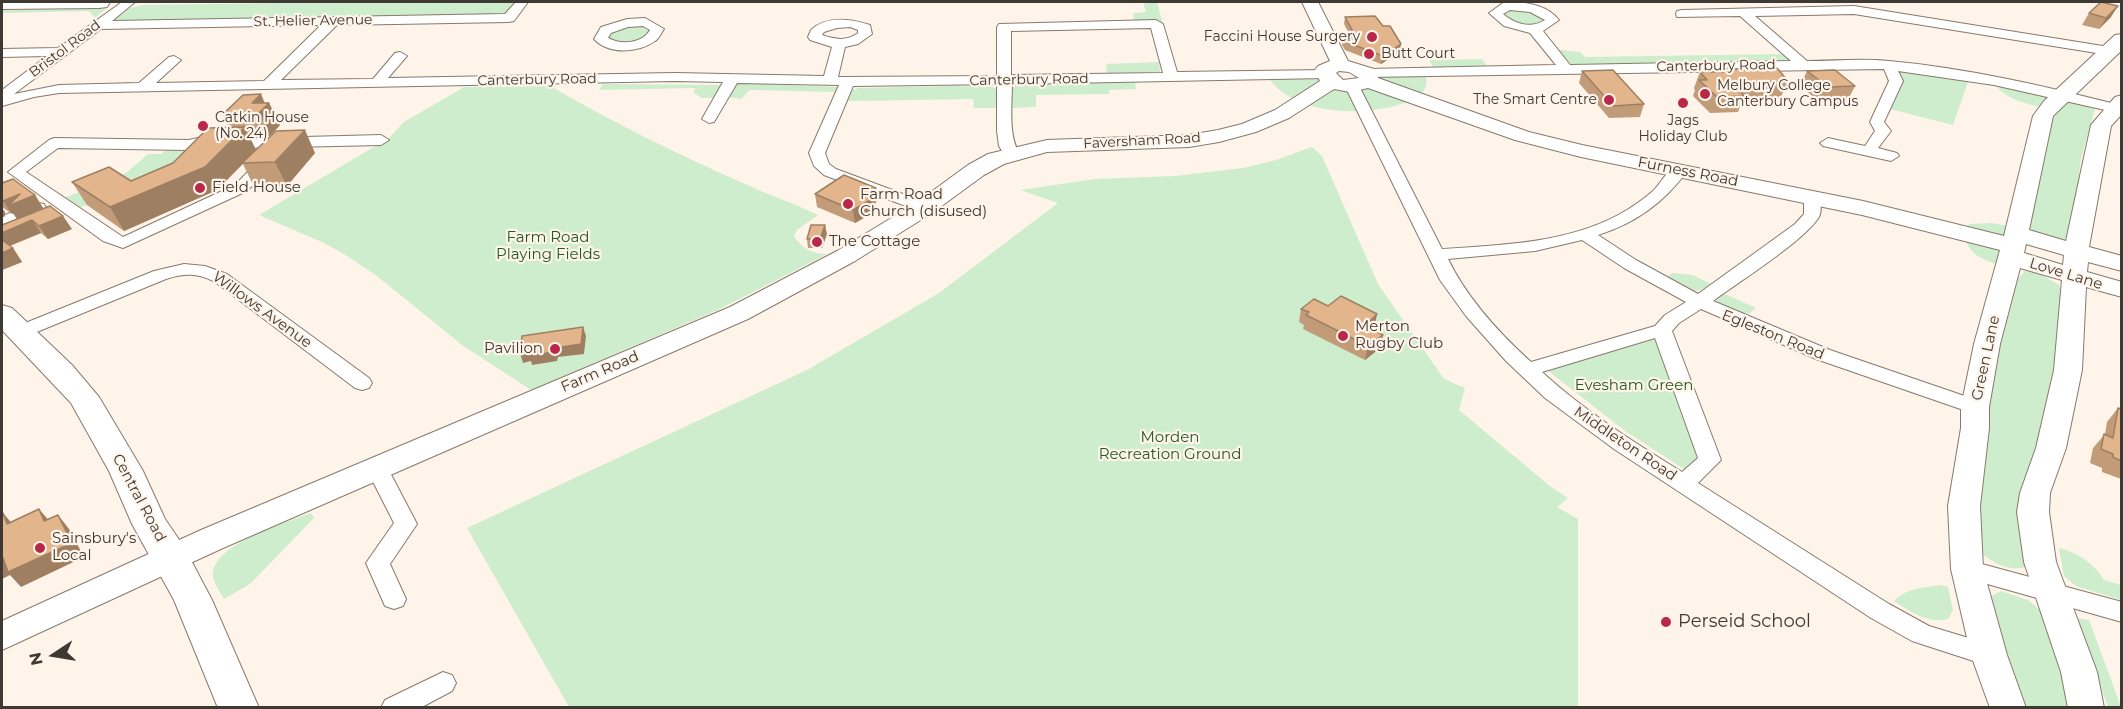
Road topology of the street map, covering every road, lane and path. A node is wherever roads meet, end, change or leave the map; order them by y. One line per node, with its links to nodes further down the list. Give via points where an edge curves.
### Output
1 (99, 2): 5 (highway)
2 (129, 2): 9 (street, Bristol Road)
3 (522, 2): 8 (street, St. Helier Avenue, via 509,18)
4 (1310, 2): 22 (street, Middleton Road)
5 (2, 3)
6 (1744, 13): 7 (street); 12 (street, via 1854,10); 17 (street)
7 (1682, 14)
8 (333, 21): 9 (street, St. Helier Avenue); 28 (street)
9 (97, 26): 13 (street, Bristol Road)
10 (1533, 28): 19 (street)
11 (839, 45): 25 (street)
12 (2115, 45): 31 (street, Green Lane)
13 (60, 52): 14 (street); 20 (street, Bristol Road)
14 (2, 53)
15 (400, 56): 27 (street)
16 (174, 60): 29 (street)
17 (1802, 64): 18 (street, Canterbury Road); 19 (street, Canterbury Road)
18 (1889, 65): 31 (street, Canterbury Road); 39 (street, via 1896,81 1877,122 1883,131)
19 (1566, 69): 22 (street, Canterbury Road)
20 (28, 76): 30 (street, via 41,87); 32 (street, Bristol Road)
21 (1171, 77): 22 (street, Canterbury Road); 24 (street, Canterbury Road); 24 (street, via 1156,24 1004,27)
22 (1347, 77): 40 (street, Faversham Road, via 1282,114 1219,136 1189,141 1047,147); 42 (street, Furness Road, via 1522,136); 52 (street, Middleton Road)
23 (733, 78): 25 (street, Canterbury Road); 27 (street, Canterbury Road, via 614,63); 35 (street)
24 (1004, 80): 26 (street, Canterbury Road); 40 (street, via 1005,131)
25 (830, 81): 26 (street, Canterbury Road)
26 (847, 82): 47 (street, via 817,153 818,160 830,172)
27 (377, 83): 28 (street, Canterbury Road)
28 (268, 85): 29 (street, Canterbury Road)
29 (142, 88): 30 (street, Canterbury Road)
30 (59, 89): 33 (street, Canterbury Road)
31 (2063, 95): 34 (street, Canterbury Road); 51 (street, Green Lane, via 2043,116)
32 (2, 96)
33 (2, 102)
34 (2118, 104): 53 (street, via 2101,125)
35 (709, 119)
36 (381, 140): 37 (street)
37 (286, 142): 43 (street, via 221,144 222,140 211,140 189,146 54,143 16,172); 46 (street, via 249,182 223,198 123,243)
38 (1828, 143): 39 (street)
39 (1869, 151): 41 (street)
40 (1011, 153): 47 (street, Farm Road, via 976,170)
41 (1891, 156)
42 (1679, 171): 45 (street, Furness Road); 50 (street, via 1652,200)
43 (32, 184): 44 (street); 46 (street)
44 (14, 192)
45 (1812, 198): 51 (street, Furness Road); 56 (street, via 1812,214 1802,228)
46 (61, 204): 48 (street); 49 (street)
47 (924, 208): 62 (street, Farm Road, via 846,256 739,313)
48 (2, 222)
49 (2, 234)
50 (1585, 234): 52 (street, via 1546,244); 56 (street, Egleston Road, via 1623,261)
51 (2013, 246): 53 (street, Love Lane); 61 (street, Green Lane)
52 (1436, 255): 59 (street, Middleton Road, via 1473,312)
53 (2076, 264): 54 (street, Love Lane); 55 (street, Love Lane); 66 (street, via 2068,370 2033,512 2035,539)
54 (2121, 264)
55 (2121, 290)
56 (1698, 303): 58 (street, via 1672,318); 61 (street, Egleston Road, via 1808,350)
57 (11, 323): 60 (street, Willows Avenue, via 177,270 206,270); 64 (main road, Central Road, via 82,397)
58 (1662, 330): 59 (street); 63 (street, via 1710,460)
59 (1527, 370): 63 (street, Middleton Road, via 1584,417)
60 (362, 383)
61 (1975, 407): 65 (street, Green Lane, via 1964,506)
62 (377, 468): 64 (street, Farm Road); 67 (street, via 406,524 378,563)
63 (1683, 484): 70 (street, Middleton Road, via 1900,623 1945,643)
64 (171, 557): 69 (street, Farm Road); 72 (main road, Central Road)
65 (1967, 569): 66 (street); 70 (street, Green Lane)
66 (2050, 593): 68 (street); 75 (street, via 2079,672)
67 (394, 599)
68 (2121, 612)
69 (2, 636)
70 (1989, 655): 74 (street, Green Lane)
71 (443, 683): 73 (street)
72 (239, 708)
73 (394, 708)
74 (2008, 708)
75 (2086, 708)

